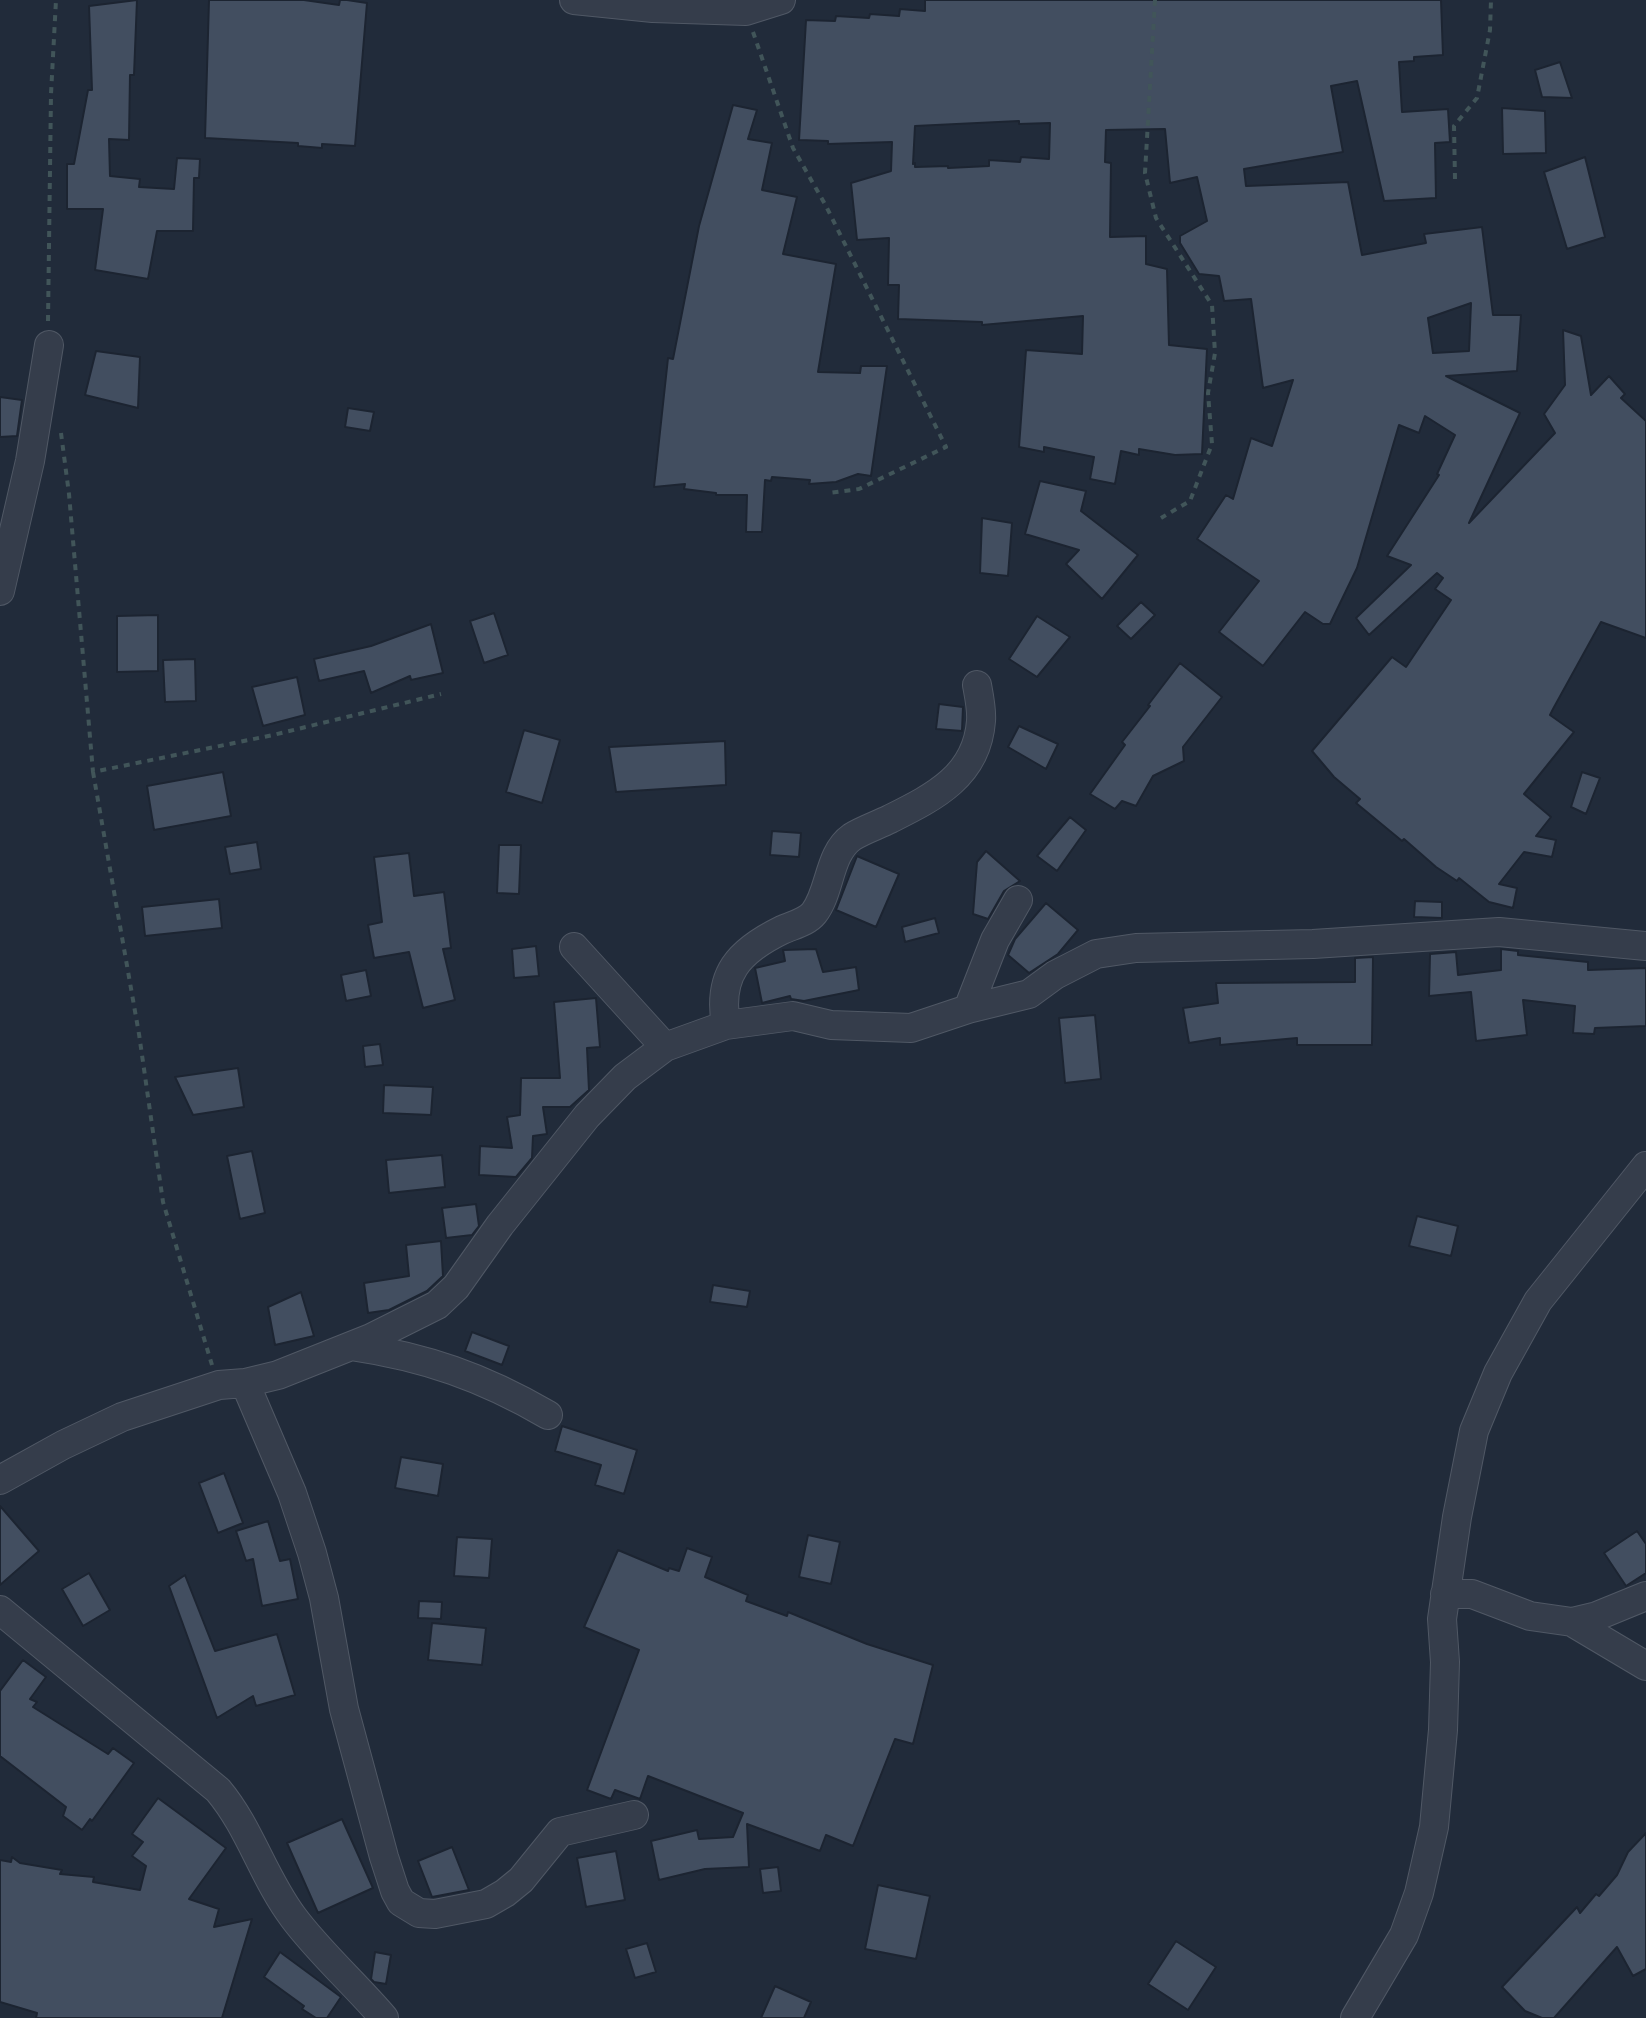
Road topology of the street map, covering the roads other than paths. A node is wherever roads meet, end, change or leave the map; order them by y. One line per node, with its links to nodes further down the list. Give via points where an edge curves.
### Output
1 (574, 0): 2 (street, via 746,11)
2 (781, 0)
3 (49, 345): 4 (street, via 30,461)
4 (0, 591)
5 (977, 685): 10 (street, via 981,721 964,771 939,793 851,838 838,853 826,892 811,917 751,946 740,957 726,983)
6 (1018, 900): 9 (street, via 995,940)
7 (1646, 946): 9 (street, via 1499,932 1136,948 1096,954 1029,994)
8 (574, 947): 11 (street)
9 (968, 1009): 10 (street, via 911,1028 831,1025 793,1016)
10 (726, 1025): 11 (street)
11 (665, 1047): 13 (street, via 625,1077 587,1116 456,1287 437,1305)
12 (1646, 1166): 17 (street, via 1538,1301 1498,1373 1474,1431)
13 (350, 1346): 14 (street, via 278,1375); 15 (street, via 460,1371)
14 (232, 1384): 16 (street, via 122,1417); 22 (street, via 292,1493 312,1553 344,1709 401,1902 419,1913 435,1914 486,1904 521,1880 560,1832)
15 (548, 1415)
16 (0, 1480)
17 (1445, 1594): 20 (street, via 1472,1594 1530,1616); 24 (street, via 1443,1730 1434,1827 1404,1935)
18 (1646, 1596): 20 (street)
19 (0, 1610): 23 (street, via 218,1790 237,1814 262,1869 293,1918)
20 (1572, 1622): 21 (street)
21 (1646, 1666)
22 (634, 1815)
23 (384, 2018)
24 (1355, 2018)

